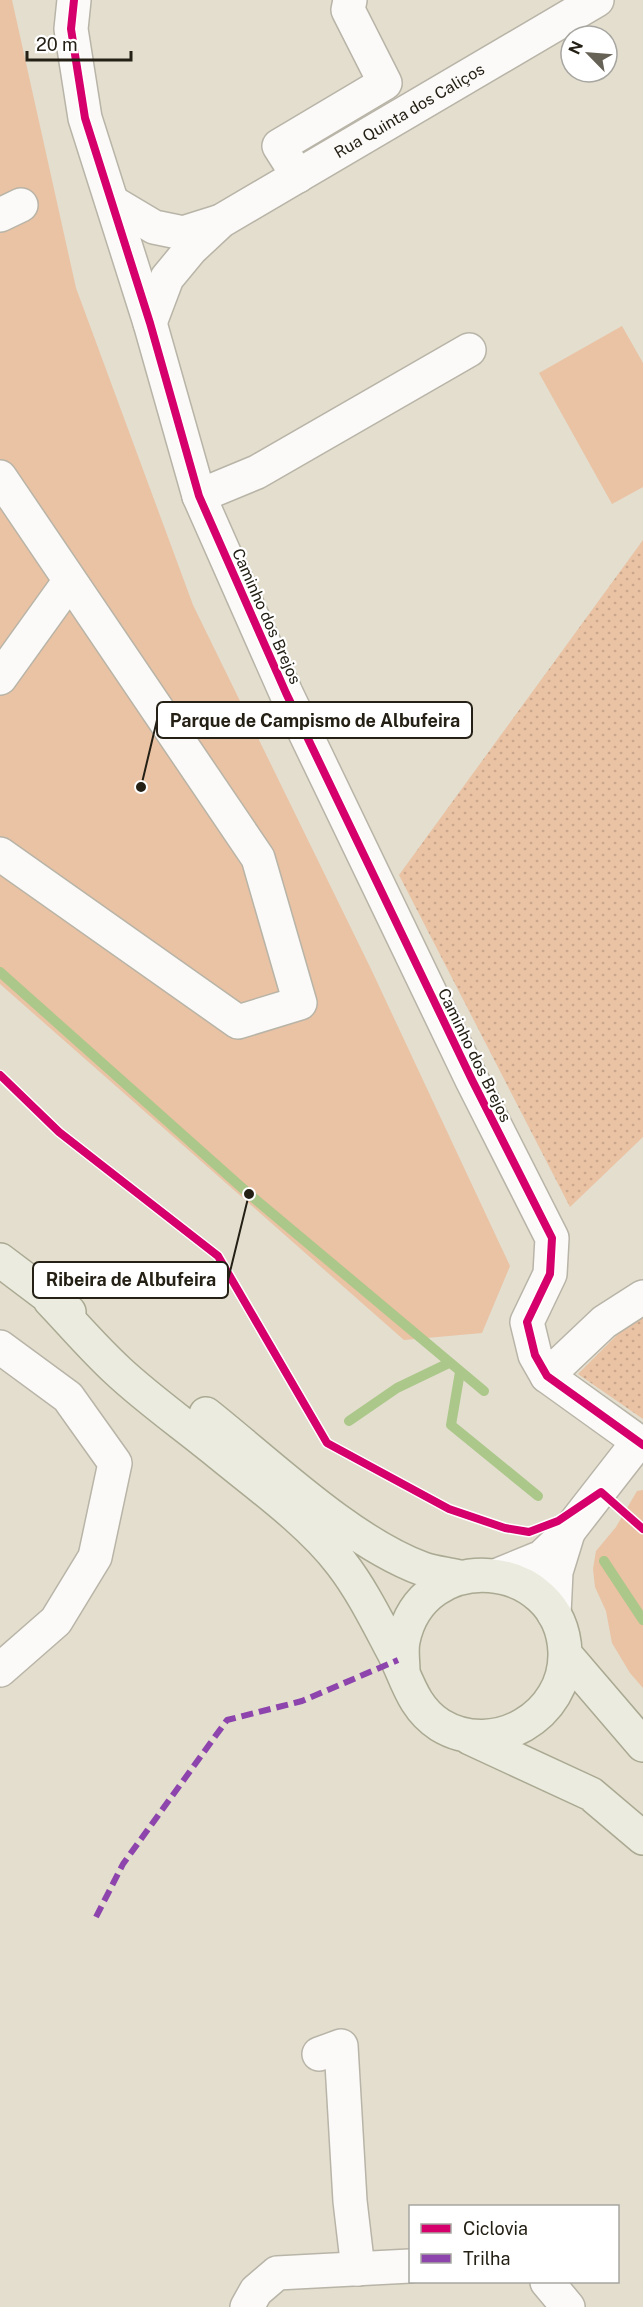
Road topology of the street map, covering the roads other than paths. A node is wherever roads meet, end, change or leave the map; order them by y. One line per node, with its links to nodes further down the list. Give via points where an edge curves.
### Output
1 (74, 0): 5 (street, Caminho dos Brejos, via 71,29 85,118)
2 (350, 0): 4 (street, via 348,10 385,83 279,146)
3 (597, 0): 4 (street, Rua Quinta dos Caliços)
4 (298, 176): 6 (street, Rua Quinta dos Caliços)
5 (112, 202): 6 (street, via 154,227 183,233); 7 (street, Caminho dos Brejos)
6 (221, 221): 7 (street, via 167,278)
7 (150, 323): 10 (street, Caminho dos Brejos)
8 (468, 350): 10 (street, via 257,472)
9 (0, 477): 11 (street)
10 (199, 496): 18 (street, Caminho dos Brejos, via 291,704 552,1238 550,1274 527,1322 535,1355)
11 (69, 582): 12 (street); 13 (street, via 258,858 300,1003 238,1022)
12 (0, 678)
13 (0, 854)
14 (0, 1260): 16 (main road)
15 (643, 1297): 18 (street, via 604,1322)
16 (50, 1300): 22 (main road, via 124,1348 378,1548 424,1569); 26 (main road, via 118,1371 287,1509 341,1563)
17 (0, 1347): 25 (street, via 68,1397 115,1463 95,1557 56,1621)
18 (547, 1376): 19 (street)
19 (641, 1443): 20 (street)
20 (568, 1532): 21 (street, via 542,1557); 23 (street, via 556,1572)
21 (498, 1575): 22 (main road); 23 (main road, via 530,1588)
22 (459, 1577): 26 (main road, via 432,1591 413,1614 403,1641)
23 (554, 1614): 24 (main road)
24 (565, 1654): 27 (main road, via 561,1679 550,1702 532,1720 510,1732 485,1737); 28 (main road)
25 (0, 1670)
26 (403, 1672): 27 (main road, via 410,1693 423,1711)
27 (460, 1734): 29 (main road, via 591,1794)
28 (643, 1745)
29 (643, 1838)
30 (320, 2054): 32 (street, via 341,2046)
31 (409, 2266): 32 (street)
32 (358, 2269): 34 (street, via 277,2273 256,2291)
33 (548, 2283): 35 (street)
34 (247, 2307)
35 (568, 2307)

